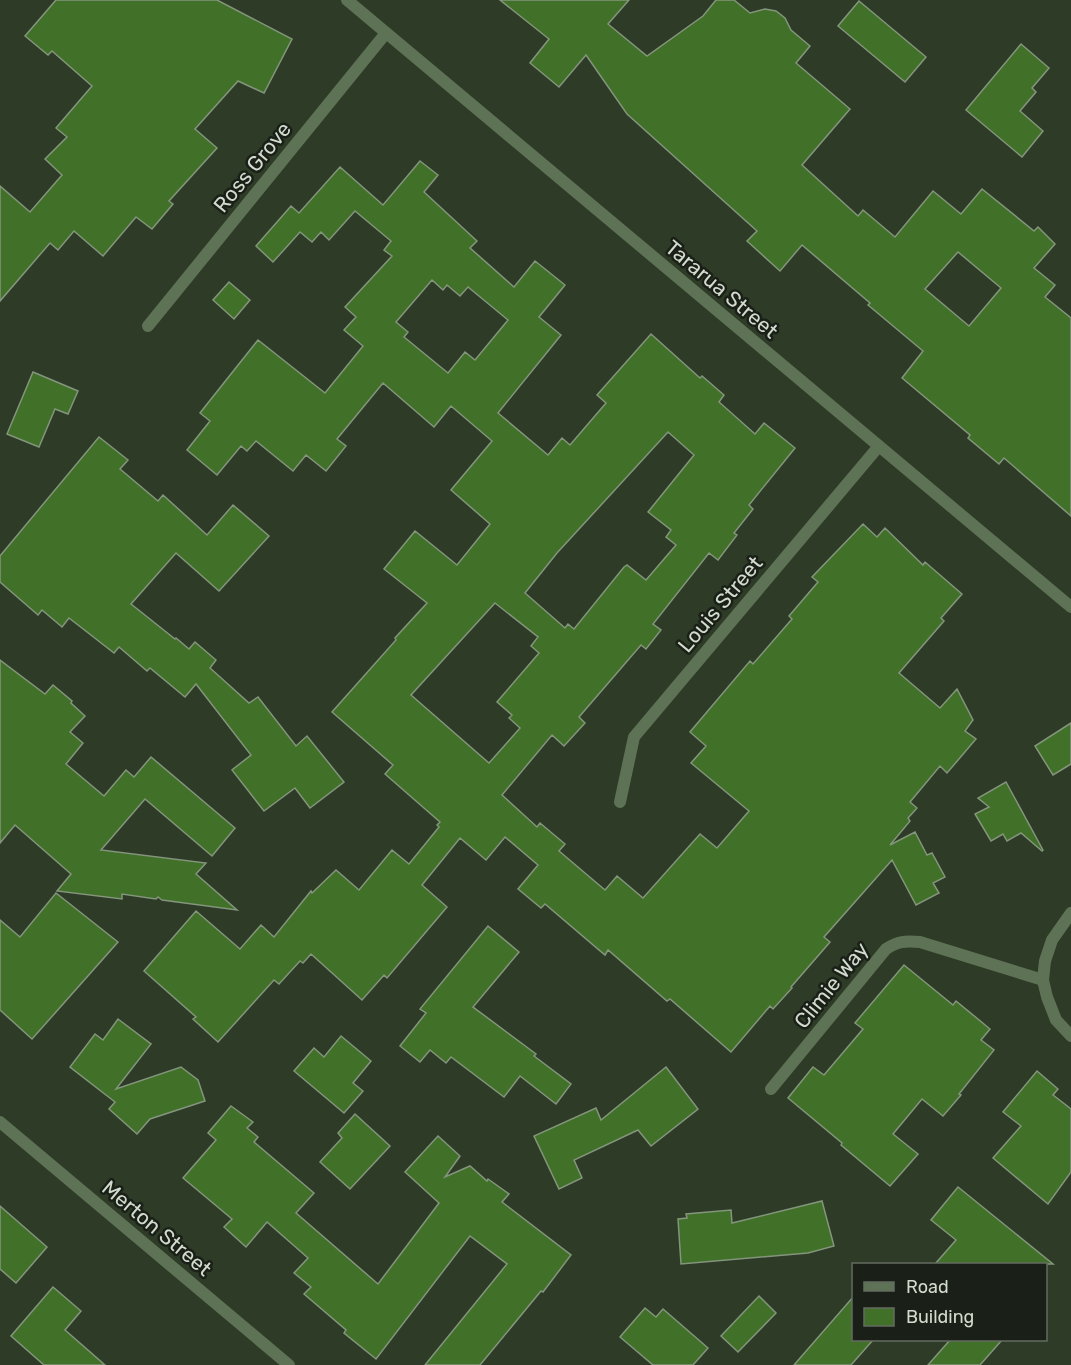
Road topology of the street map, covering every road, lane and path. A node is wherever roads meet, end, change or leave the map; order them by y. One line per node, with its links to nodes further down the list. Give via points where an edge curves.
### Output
1 (348, 0): 2 (street, Tararua Street)
2 (386, 33): 3 (street, Ross Grove); 4 (street, Tararua Street)
3 (148, 326)
4 (879, 446): 5 (street, Tararua Street); 6 (street, Louis Street, via 634,737)
5 (1071, 608)
6 (620, 802)
7 (1071, 913): 8 (street, via 1052,940)
8 (1043, 980): 9 (street, via 1056,1020); 10 (street, Climie Way, via 920,942 895,943)
9 (1071, 1036)
10 (771, 1089)
11 (0, 1122): 12 (street, Merton Street)
12 (289, 1365)

